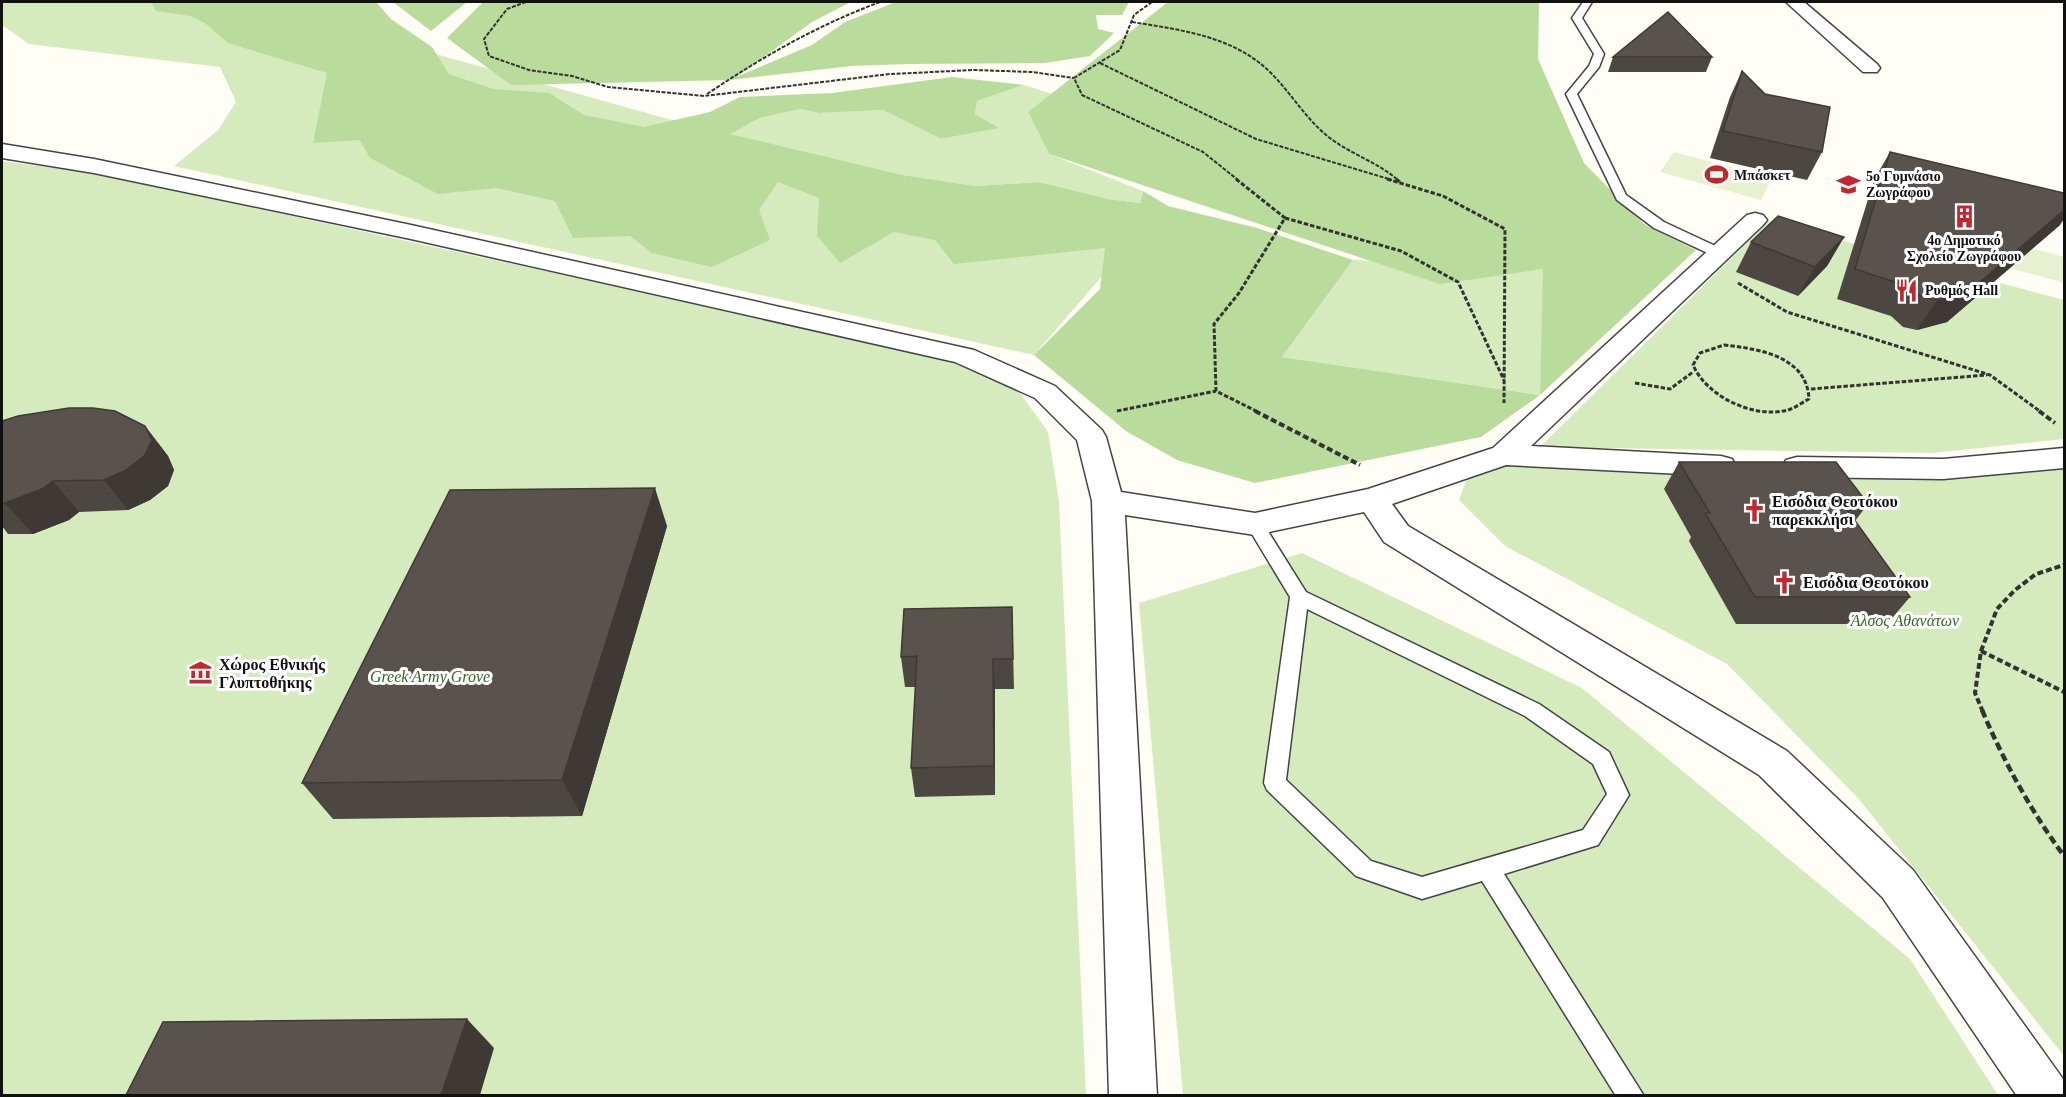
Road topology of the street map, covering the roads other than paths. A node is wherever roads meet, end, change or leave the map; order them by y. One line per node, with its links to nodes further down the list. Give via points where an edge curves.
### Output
1 (1587, 2): 6 (lane, via 1577,18 1599,54 1594,67 1571,93 1621,197)
2 (1794, 2): 3 (street)
3 (1870, 69)
4 (2, 151): 10 (street, via 94,166 411,232 964,356 1045,392 1091,437)
5 (1755, 220): 6 (street)
6 (1713, 259): 7 (street)
7 (1504, 455): 8 (street, via 1704,466 1943,469); 9 (street)
8 (2064, 458)
9 (1388, 493): 11 (street); 16 (street, via 1396,534 1773,764 1898,884)
10 (1108, 501): 11 (street); 14 (street)
11 (1255, 524): 12 (lane)
12 (1299, 597): 13 (lane, via 1275,783 1364,869 1422,888); 13 (lane, via 1532,710 1601,758 1618,795 1590,838)
13 (1488, 869): 15 (lane)
14 (1133, 1095)
15 (1631, 1095)
16 (2046, 1095)

